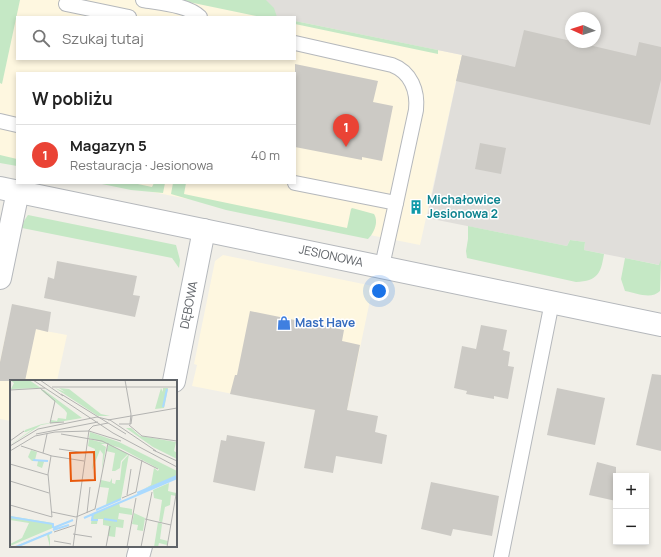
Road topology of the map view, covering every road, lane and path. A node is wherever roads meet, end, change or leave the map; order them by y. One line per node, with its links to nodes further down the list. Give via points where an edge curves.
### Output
1 (143, 0): 4 (lane, via 187,9)
2 (66, 4): 3 (lane)
3 (124, 16)
4 (199, 16)
5 (296, 43): 10 (lane, via 392,65 404,71 411,82 416,94 416,110)
6 (0, 121): 7 (lane)
7 (16, 125)
8 (296, 183): 10 (lane)
9 (9, 190): 11 (street, JESIONOWA); 13 (street)
10 (396, 203): 12 (lane)
11 (204, 230): 12 (street, JESIONOWA); 16 (street, DĘBOWA)
12 (382, 266): 14 (street, JESIONOWA)
13 (0, 278)
14 (552, 302): 15 (street, JESIONOWA); 19 (lane)
15 (661, 325)
16 (174, 380)
17 (141, 547): 18 (street)
18 (138, 557)
19 (500, 557)

